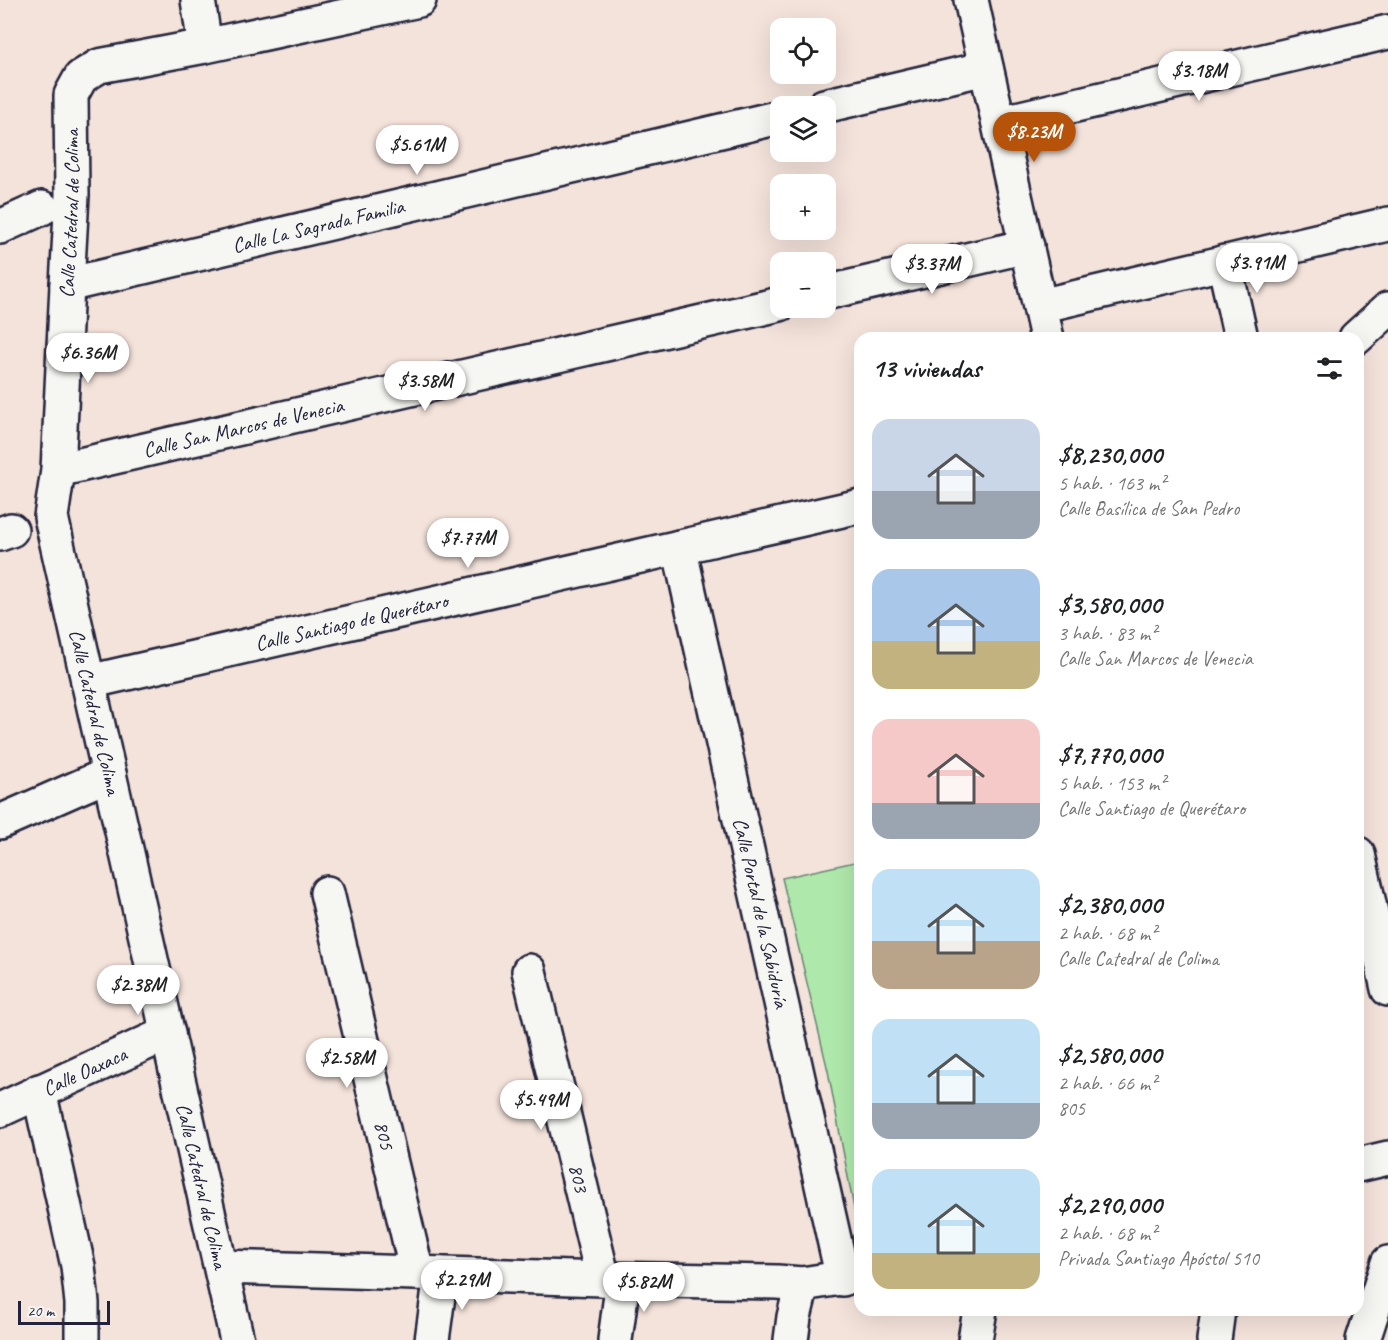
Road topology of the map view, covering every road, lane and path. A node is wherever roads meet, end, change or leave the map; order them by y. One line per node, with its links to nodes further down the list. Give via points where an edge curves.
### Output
1 (198, 0): 5 (street)
2 (420, 0): 5 (street)
3 (971, 0): 6 (street)
4 (1388, 32): 9 (street)
5 (205, 46): 15 (street, Calle Catedral de Colima, via 99,66 81,76 71,95 72,195)
6 (986, 68): 7 (street); 9 (street)
7 (836, 103)
8 (770, 119): 15 (street, Calle La Sagrada Familia)
9 (999, 123): 13 (street)
10 (42, 208): 12 (street)
11 (1388, 224): 14 (street)
12 (0, 227)
13 (1027, 246): 16 (street); 18 (street)
14 (1224, 262): 18 (street); 21 (street)
15 (67, 285): 23 (street, Calle Catedral de Colima)
16 (836, 290)
17 (770, 306): 23 (street, Calle San Marcos de Venecia)
18 (1040, 306): 20 (street)
19 (1388, 309): 22 (street)
20 (1046, 332)
21 (1240, 332)
22 (1363, 332)
23 (58, 470): 26 (street, Calle Catedral de Colima, via 51,517)
24 (854, 507): 25 (street, Calle Santiago de Querétaro)
25 (679, 547): 26 (street, Calle Santiago de Querétaro); 41 (street, Calle Portal de la Sabiduría)
26 (88, 682): 27 (street, Calle Catedral de Colima)
27 (109, 774): 28 (street); 33 (street, Calle Catedral de Colima)
28 (0, 822)
29 (1364, 881): 32 (street)
30 (327, 893): 40 (street, 805)
31 (529, 971): 42 (street, 803)
32 (1388, 989)
33 (168, 1033): 34 (street, Calle Oaxaca); 39 (street, Calle Catedral de Colima)
34 (39, 1091): 35 (street, Calle Oaxaca); 46 (street, via 78,1266)
35 (0, 1110)
36 (1388, 1158): 37 (street)
37 (1364, 1164)
38 (1388, 1263): 53 (street)
39 (221, 1267): 40 (street); 47 (street, Calle Catedral de Colima)
40 (429, 1274): 42 (street); 48 (street)
41 (851, 1277): 43 (street)
42 (613, 1280): 43 (street); 49 (street)
43 (802, 1284): 50 (street)
44 (979, 1316): 51 (street)
45 (1217, 1316): 52 (street)
46 (82, 1340)
47 (237, 1340)
48 (432, 1340)
49 (615, 1340)
50 (791, 1340)
51 (975, 1340)
52 (1214, 1340)
53 (1363, 1340)

